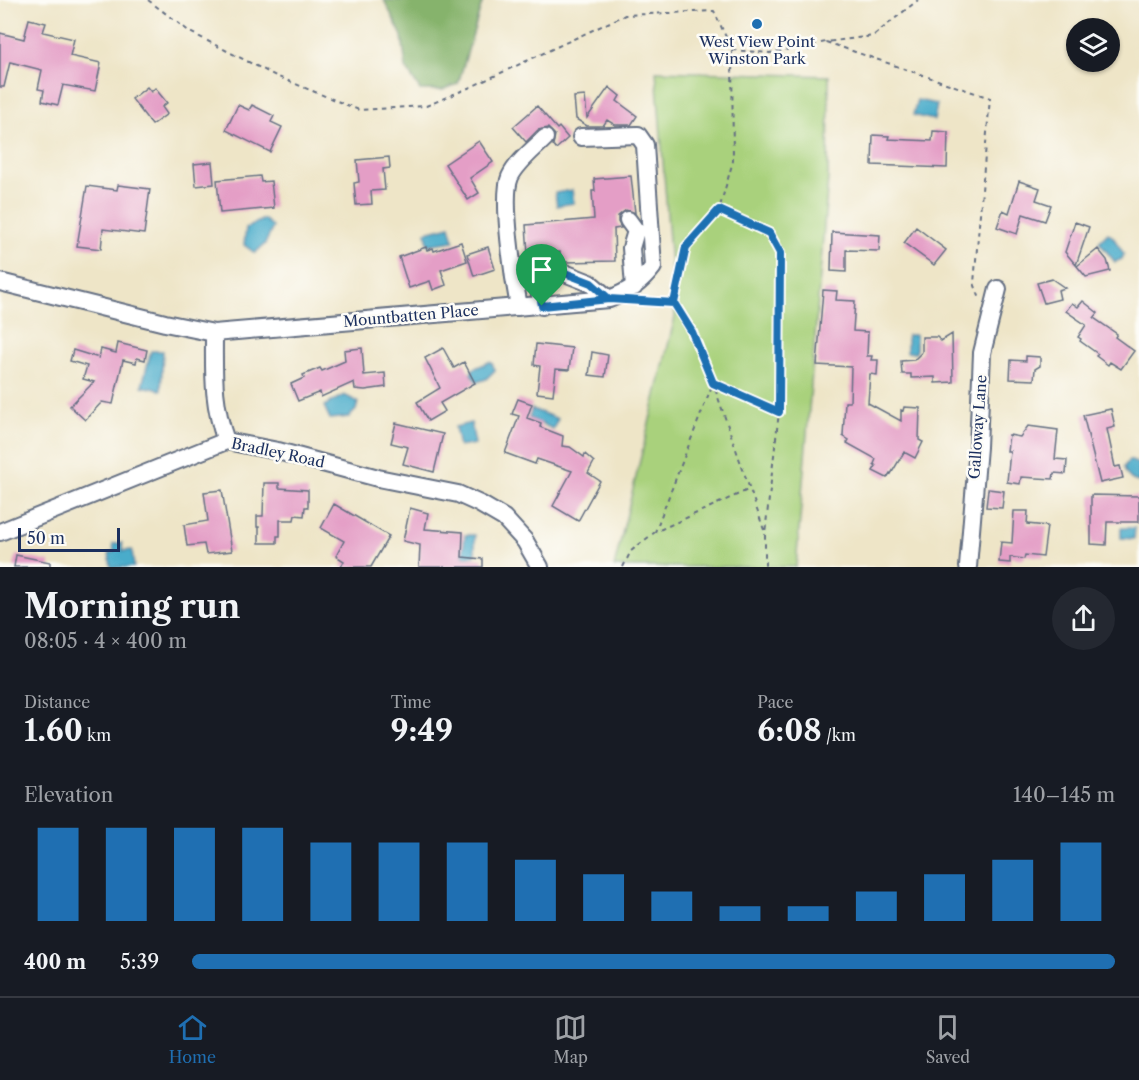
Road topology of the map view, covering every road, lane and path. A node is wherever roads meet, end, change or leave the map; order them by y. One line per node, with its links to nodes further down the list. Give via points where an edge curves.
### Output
1 (148, 0): 4 (path, via 190,32 276,76 359,110 426,106 625,15 714,11)
2 (918, 0): 3 (path, via 873,36)
3 (826, 42): 4 (path, via 770,52); 16 (path, via 990,98 974,284)
4 (732, 50): 7 (path, via 733,161)
5 (581, 137): 11 (street, via 638,135 645,145 653,267)
6 (545, 138): 15 (street, via 511,174 507,189)
7 (719, 210): 13 (path, via 686,247); 19 (path, via 769,233 780,253)
8 (628, 220): 11 (street, via 636,231 631,248)
9 (0, 282): 17 (street, Mountbatten Place)
10 (998, 289): 16 (street, Galloway Lane)
11 (638, 294): 12 (street, Mountbatten Place, via 625,293); 13 (path)
12 (609, 299): 14 (street, Mountbatten Place); 14 (street, via 591,283 552,268 545,269 538,280)
13 (674, 303): 18 (path, via 692,332)
14 (542, 306): 15 (street, Mountbatten Place)
15 (519, 307): 17 (street, Mountbatten Place)
16 (989, 324): 28 (street, Galloway Lane, via 982,353)
17 (214, 333): 20 (street, via 214,387)
18 (713, 383): 19 (path); 21 (path); 23 (path)
19 (779, 412): 24 (path)
20 (226, 441): 22 (street, Bradley Road); 25 (street, Bradley Road, via 458,494 504,518 525,541)
21 (750, 489): 23 (path); 24 (path)
22 (0, 532)
23 (655, 532): 26 (path, via 631,551)
24 (765, 533): 27 (path)
25 (540, 567)
26 (623, 567)
27 (765, 567)
28 (968, 567)

